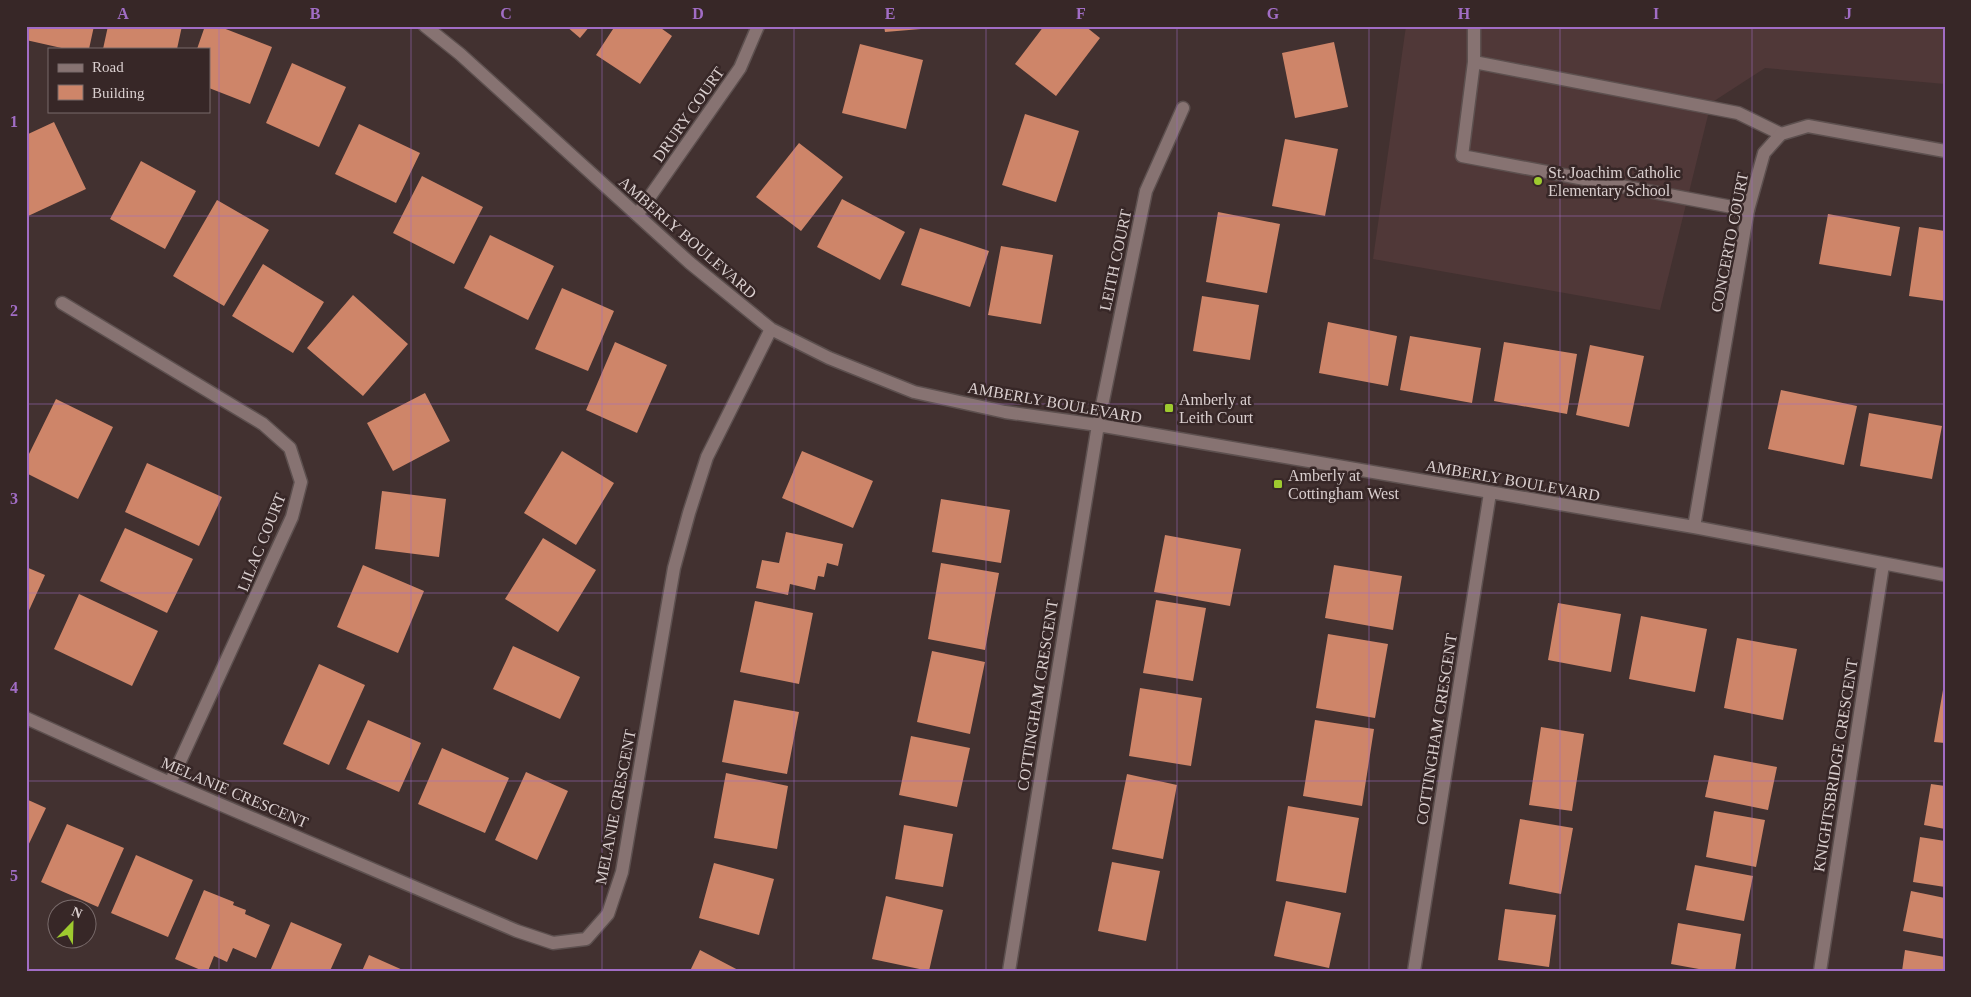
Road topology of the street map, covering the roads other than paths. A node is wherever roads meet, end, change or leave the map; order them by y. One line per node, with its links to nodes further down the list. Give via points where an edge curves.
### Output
1 (425, 26): 9 (street, AMBERLY BOULEVARD)
2 (758, 26): 9 (street, DRURY COURT, via 740,68)
3 (1474, 26): 4 (street)
4 (1474, 62): 6 (street, via 1738,112); 8 (street, via 1462,156)
5 (1183, 108): 12 (street, LEITH COURT, via 1146,191)
6 (1781, 134): 7 (street, via 1808,126); 8 (street, CONCERTO COURT, via 1764,153)
7 (1945, 151)
8 (1748, 210): 14 (street, CONCERTO COURT)
9 (637, 215): 11 (street, AMBERLY BOULEVARD)
10 (62, 303): 18 (street, LILAC COURT, via 263,424 290,448 302,482 292,517)
11 (772, 329): 12 (street, AMBERLY BOULEVARD, via 830,358 914,392 1005,412); 18 (street, MELANIE CRESCENT, via 707,457 689,513 674,568 622,872 608,914 586,939 553,943 517,931)
12 (1098, 425): 13 (street, AMBERLY BOULEVARD); 19 (street, COTTINGHAM CRESCENT)
13 (1490, 493): 14 (street, AMBERLY BOULEVARD); 20 (street, COTTINGHAM CRESCENT)
14 (1694, 527): 15 (street, AMBERLY BOULEVARD)
15 (1883, 565): 16 (street, AMBERLY BOULEVARD); 21 (street, KNIGHTSBRIDGE CRESCENT)
16 (1945, 575)
17 (26, 718): 18 (street, MELANIE CRESCENT)
18 (170, 783)
19 (1009, 971)
20 (1414, 971)
21 (1820, 971)

